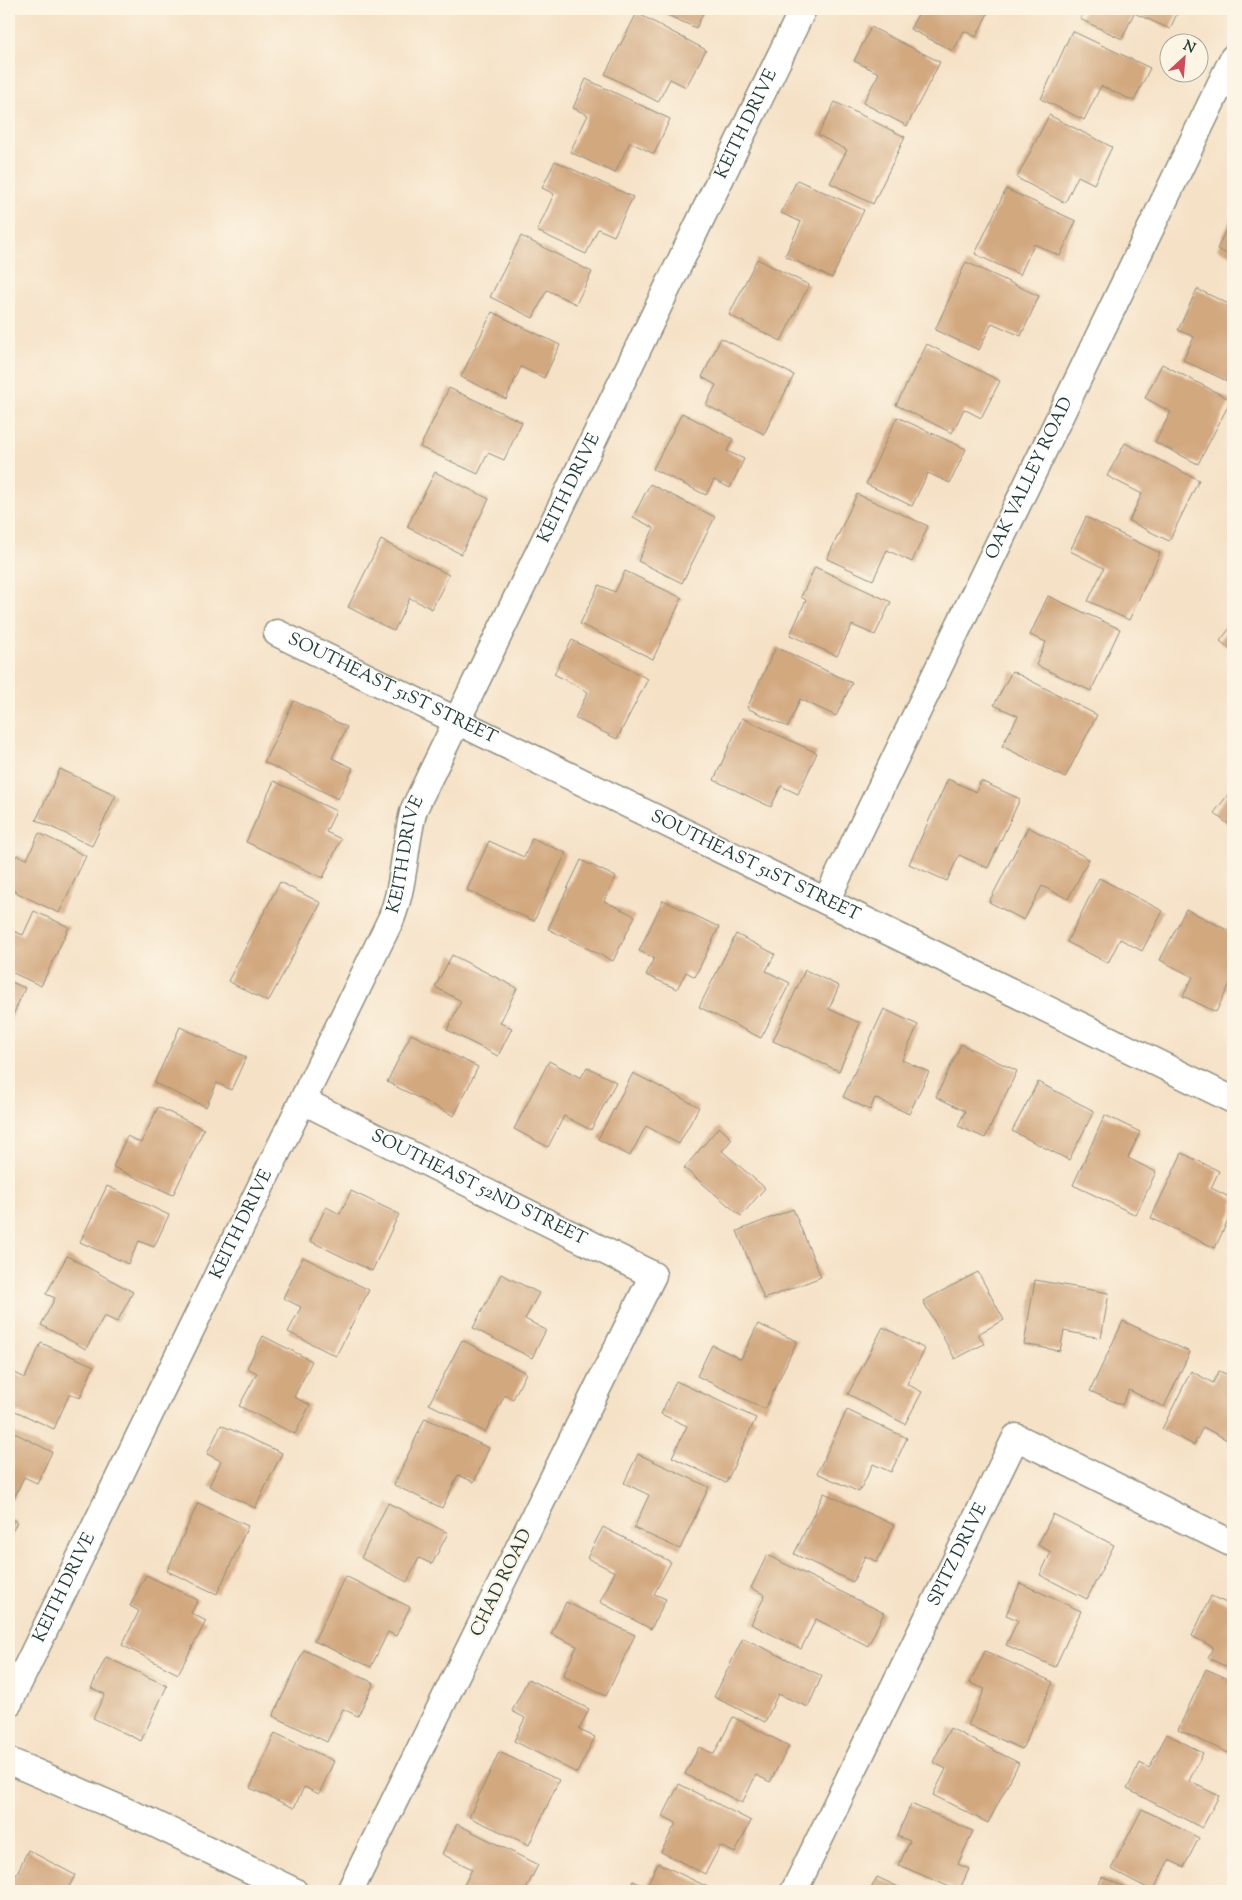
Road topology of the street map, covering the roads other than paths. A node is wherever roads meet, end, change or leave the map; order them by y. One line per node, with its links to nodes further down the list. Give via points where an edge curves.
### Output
1 (803, 9): 4 (street, KEITH DRIVE)
2 (1233, 58): 5 (street, OAK VALLEY ROAD)
3 (277, 633): 4 (street, SOUTHEAST 51ST STREET)
4 (457, 719): 5 (street, SOUTHEAST 51ST STREET); 6 (street, KEITH DRIVE, via 414,809 399,900)
5 (826, 901): 7 (street, SOUTHEAST 51ST STREET)
6 (303, 1100): 8 (street, SOUTHEAST 52ND STREET); 10 (street, KEITH DRIVE)
7 (1233, 1100)
8 (653, 1275): 13 (street, CHAD ROAD)
9 (1233, 1544): 14 (street, SPITZ DRIVE, via 1016,1437)
10 (9, 1703)
11 (9, 1761): 12 (street, via 151,1822)
12 (294, 1891)
13 (350, 1891)
14 (794, 1891)

